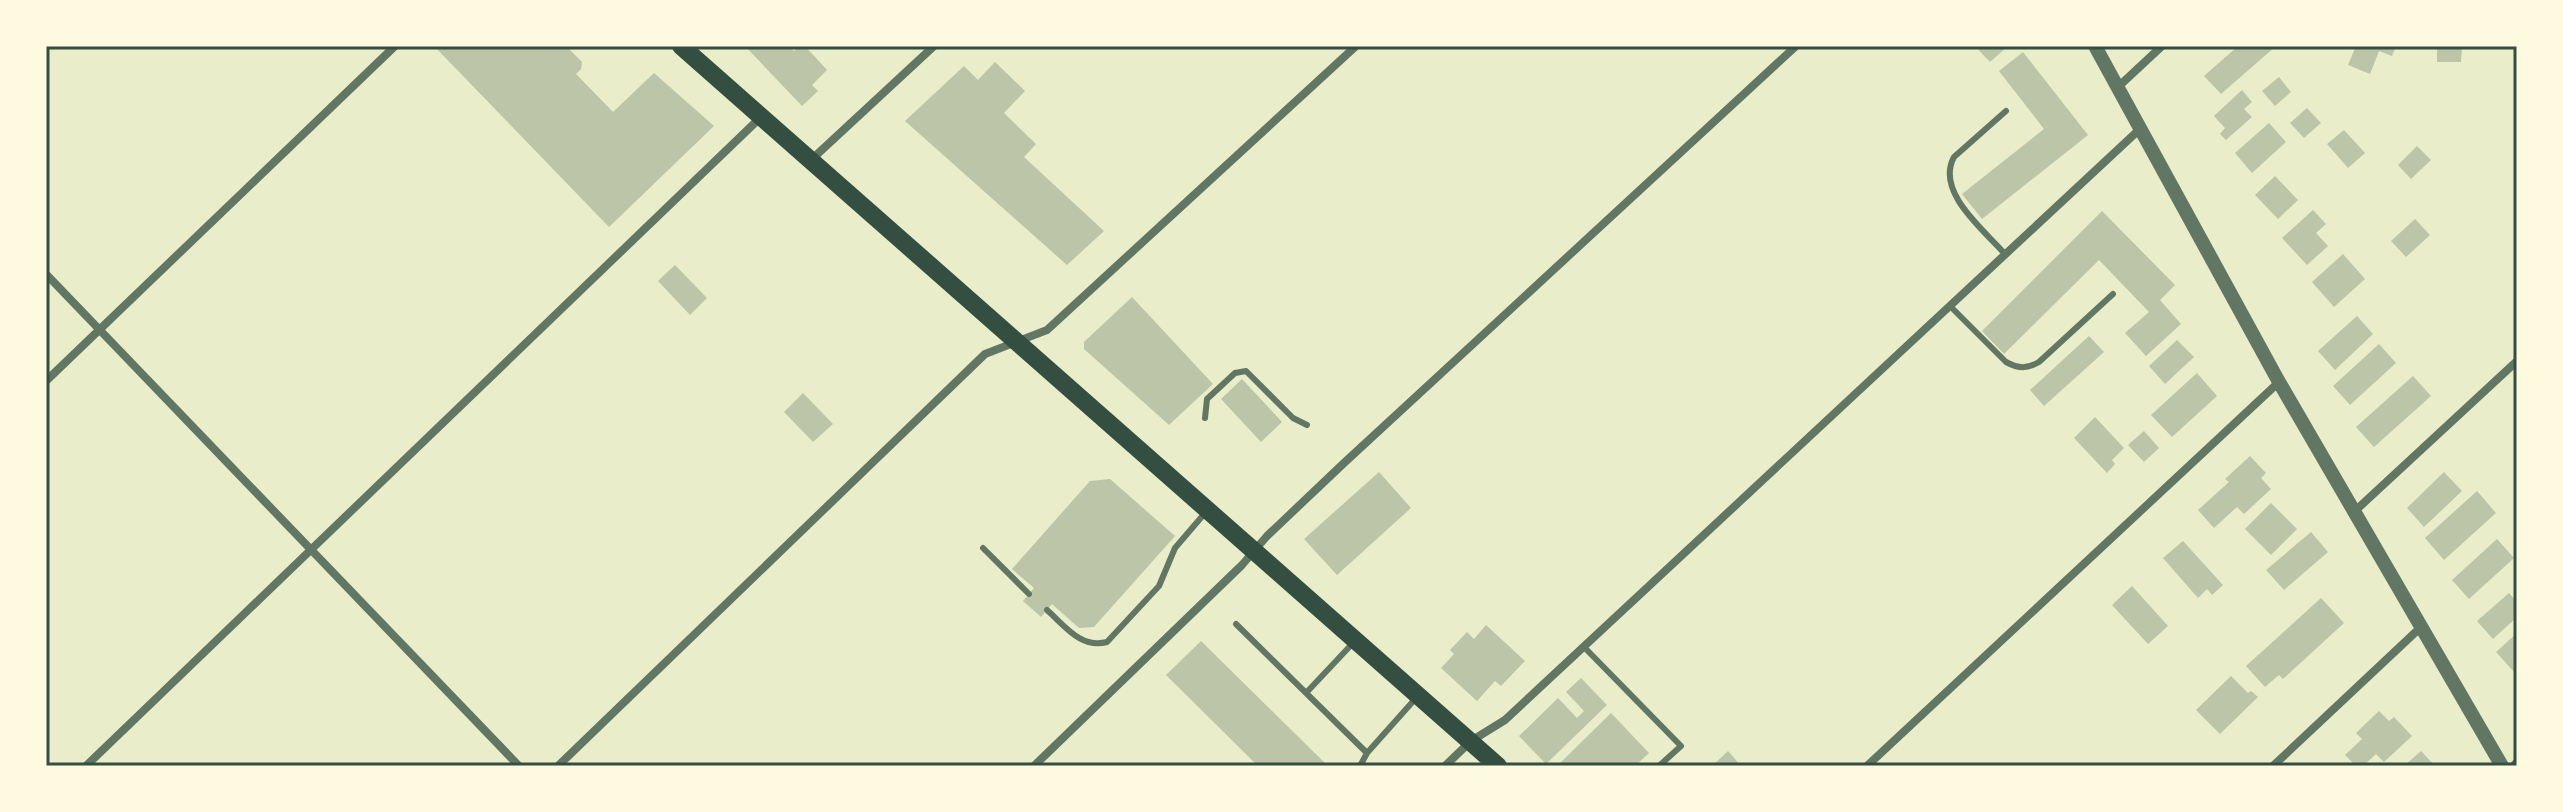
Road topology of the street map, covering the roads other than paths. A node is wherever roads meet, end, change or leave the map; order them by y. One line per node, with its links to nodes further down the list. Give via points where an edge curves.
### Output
1 (395, 46): 17 (street)
2 (681, 46): 10 (main road)
3 (934, 46): 12 (street)
4 (1356, 46): 18 (street, via 1047,330)
5 (1796, 46): 28 (street)
6 (2095, 46): 8 (street)
7 (2162, 46): 8 (street)
8 (2118, 87): 11 (street)
9 (2006, 111): 13 (lane, via 1949,166 1954,192)
10 (761, 117): 12 (main road); 27 (street)
11 (2141, 128): 13 (street); 21 (street)
12 (810, 160): 18 (main road)
13 (2005, 254): 16 (street)
14 (46, 274): 17 (street)
15 (2113, 294): 16 (lane, via 2028,368 2006,362)
16 (1950, 306): 34 (street)
17 (100, 329): 20 (street); 27 (street)
18 (1017, 342): 24 (main road); 41 (street, via 985,354)
19 (2517, 361): 25 (street)
20 (46, 381)
21 (2279, 382): 25 (street); 47 (street)
22 (1205, 418): 23 (lane, via 1207,399 1235,373 1246,371 1293,418)
23 (1307, 425)
24 (1207, 510): 28 (main road); 30 (lane, via 1175,548 1159,586 1107,642 1081,641)
25 (2355, 511): 32 (street)
26 (983, 548): 29 (lane)
27 (312, 549): 39 (street); 40 (street)
28 (1254, 551): 33 (main road); 42 (street)
29 (1029, 594)
30 (1047, 610)
31 (1236, 624): 35 (lane)
32 (2421, 627): 48 (street); 49 (street)
33 (1356, 641): 35 (lane); 36 (main road)
34 (1584, 647): 37 (street, via 1505,720); 46 (lane, via 1681,746)
35 (1306, 693): 38 (lane)
36 (1419, 695): 37 (main road); 38 (lane)
37 (1471, 741): 44 (street); 45 (main road)
38 (1367, 753): 43 (lane)
39 (86, 766)
40 (519, 766)
41 (558, 766)
42 (1034, 766)
43 (1360, 766)
44 (1445, 766)
45 (1498, 766)
46 (1659, 766)
47 (1867, 766)
48 (2273, 766)
49 (2502, 766)

